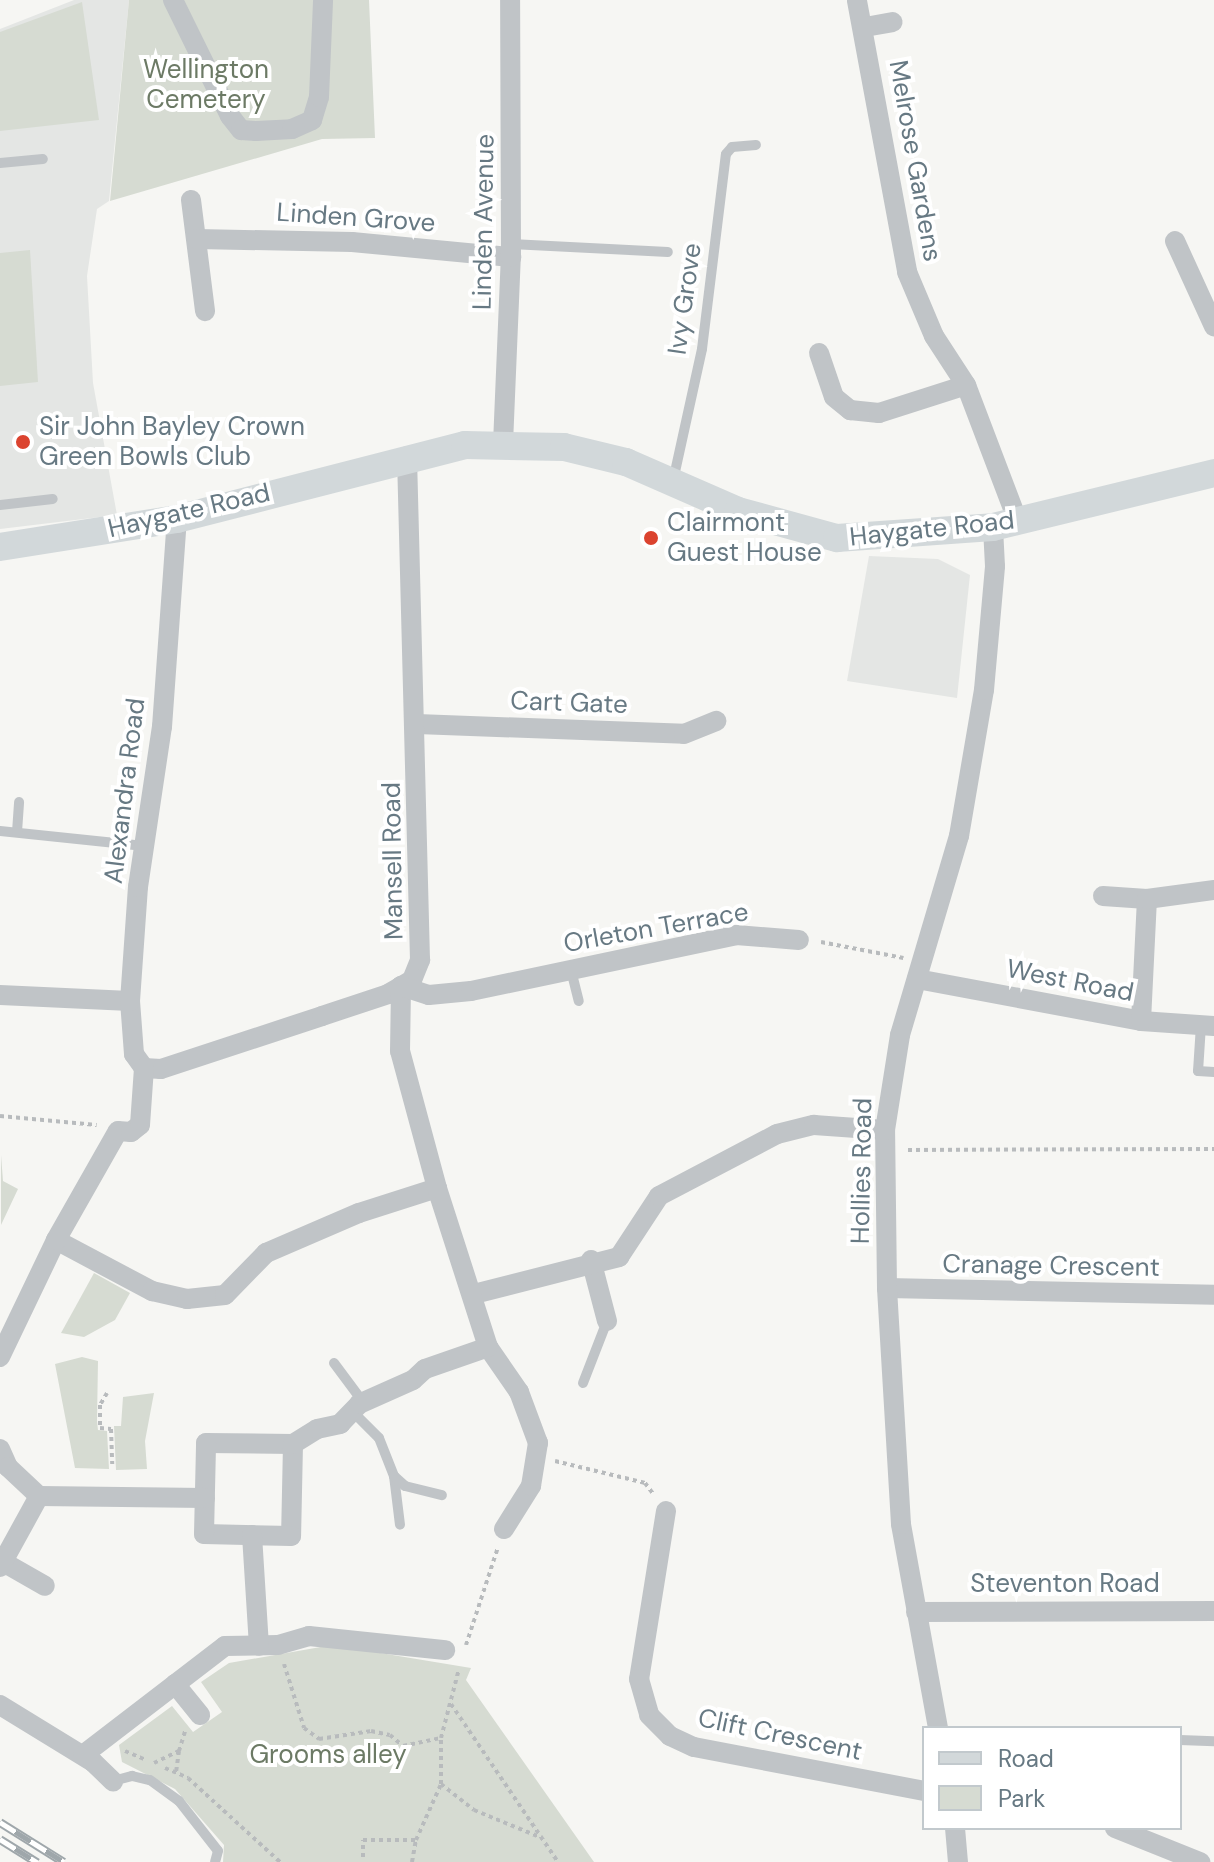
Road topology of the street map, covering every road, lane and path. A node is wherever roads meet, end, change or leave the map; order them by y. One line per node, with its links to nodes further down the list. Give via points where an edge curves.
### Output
1 (173, 0): 2 (street, via 230,116 241,130 256,131 292,129 312,120 319,97)
2 (323, 0)
3 (510, 0): 13 (street, Linden Avenue)
4 (857, 1): 6 (street, Melrose Gardens)
5 (893, 22): 6 (street)
6 (865, 27): 18 (street, Melrose Gardens, via 907,272 934,336)
7 (756, 145): 22 (lane, Ivy Grove, via 732,147 726,154 702,349)
8 (43, 159): 9 (lane)
9 (0, 163)
10 (191, 200): 11 (street)
11 (197, 239): 13 (street, Linden Grove); 15 (street)
12 (1175, 241): 16 (street)
13 (511, 251): 14 (lane); 19 (street, Linden Avenue)
14 (668, 252)
15 (205, 311)
16 (1214, 326)
17 (819, 353): 18 (street, via 834,397 850,410 879,413)
18 (966, 385): 26 (street, Melrose Gardens)
19 (503, 444): 20 (street, Haygate Road); 22 (street, Haygate Road, via 564,447)
20 (407, 456): 25 (street, Haygate Road); 29 (street, Mansell Road)
21 (1214, 473): 26 (street, Haygate Road)
22 (673, 481): 26 (street, Haygate Road, via 751,515 837,538)
23 (53, 499): 24 (lane)
24 (0, 505)
25 (177, 519): 27 (street, Haygate Road); 33 (street, Alexandra Road, via 162,727)
26 (1005, 524): 38 (street, Hollies Road, via 959,836)
27 (0, 547)
28 (716, 721): 29 (street, Cart Gate, via 684,734)
29 (417, 724): 40 (street, Mansell Road, via 420,960)
30 (19, 802): 32 (lane)
31 (0, 831): 32 (lane)
32 (17, 832): 33 (lane)
33 (144, 846): 42 (street, Alexandra Road)
34 (1214, 890): 36 (street)
35 (1103, 896): 36 (street)
36 (1147, 899): 44 (street)
37 (799, 940): 38 (path); 39 (street, Orleton Terrace, via 736,935)
38 (919, 969): 44 (street, West Road); 50 (street, Hollies Road, via 900,1035)
39 (571, 970): 40 (street, Orleton Terrace, via 429,995); 43 (lane)
40 (406, 983): 46 (street, via 388,994 161,1069); 52 (street, Mansell Road, via 400,1051)
41 (0, 995): 42 (street)
42 (130, 1001): 46 (street, Alexandra Road, via 134,1054)
43 (579, 1001)
44 (1141, 1021): 45 (street, West Road)
45 (1208, 1026): 47 (lane, via 1198,1071)
46 (144, 1068): 49 (street, via 140,1125 131,1132)
47 (1214, 1072)
48 (0, 1116): 49 (path)
49 (118, 1131): 53 (street)
50 (885, 1140): 51 (path); 54 (street, via 814,1125 777,1134 659,1196 619,1257); 55 (street, Hollies Road)
51 (1214, 1149)
52 (437, 1188): 53 (street, via 359,1213 266,1253 225,1295 187,1299 152,1291); 56 (street, Mansell Road)
53 (56, 1240): 60 (street)
54 (591, 1260): 56 (street); 58 (street)
55 (887, 1288): 57 (street, Cranage Crescent); 80 (street, Hollies Road, via 901,1524)
56 (474, 1294): 59 (street, Mansell Road)
57 (1214, 1295)
58 (607, 1321): 62 (lane)
59 (488, 1347): 64 (street, via 425,1369); 67 (street, Mansell Road, via 531,1416)
60 (0, 1357)
61 (334, 1363): 64 (lane)
62 (583, 1383)
63 (107, 1393): 68 (path, via 100,1405 100,1428 111,1429)
64 (358, 1406): 65 (street, via 340,1424 317,1429); 69 (lane, via 379,1438)
65 (293, 1444): 72 (street, via 206,1443); 76 (street, via 291,1536)
66 (0, 1449): 71 (street, via 8,1467)
67 (537, 1457): 73 (path, via 645,1483); 75 (street, via 531,1486)
68 (112, 1464)
69 (394, 1476): 70 (lane, via 405,1486); 74 (lane)
70 (442, 1495)
71 (39, 1496): 72 (street); 77 (street)
72 (205, 1498): 76 (street, via 204,1534)
73 (666, 1511): 96 (street, Clift Crescent, via 639,1679 649,1715 670,1736 694,1747)
74 (400, 1525)
75 (504, 1529): 84 (path)
76 (252, 1535): 81 (street)
77 (1, 1564): 78 (street)
78 (45, 1586)
79 (1214, 1611): 80 (street, Steventon Road)
80 (916, 1612): 87 (street, Hollies Road)
81 (269, 1645): 82 (street, via 309,1636); 83 (street, via 225,1646); 88 (path, via 304,1728 319,1739 371,1731 390,1735 403,1746)
82 (445, 1650)
83 (175, 1684): 86 (street); 91 (street)
84 (451, 1704): 88 (path); 99 (path)
85 (0, 1705): 91 (street)
86 (200, 1715)
87 (938, 1726)
88 (441, 1738): 95 (path)
89 (1182, 1740): 90 (lane)
90 (1214, 1741)
91 (83, 1755): 94 (street)
92 (154, 1763): 93 (path, via 179,1751)
93 (176, 1773)
94 (113, 1781): 102 (lane, via 132,1776 150,1780 179,1801 218,1851)
95 (441, 1784): 99 (path, via 474,1810); 100 (path)
96 (922, 1791)
97 (955, 1830): 105 (street)
98 (1126, 1830): 106 (street)
99 (542, 1838): 104 (path)
100 (416, 1840): 101 (path, via 363,1840); 103 (path)
101 (363, 1857)
102 (215, 1862)
103 (412, 1862)
104 (558, 1862)
105 (958, 1862)
106 (1200, 1862)

